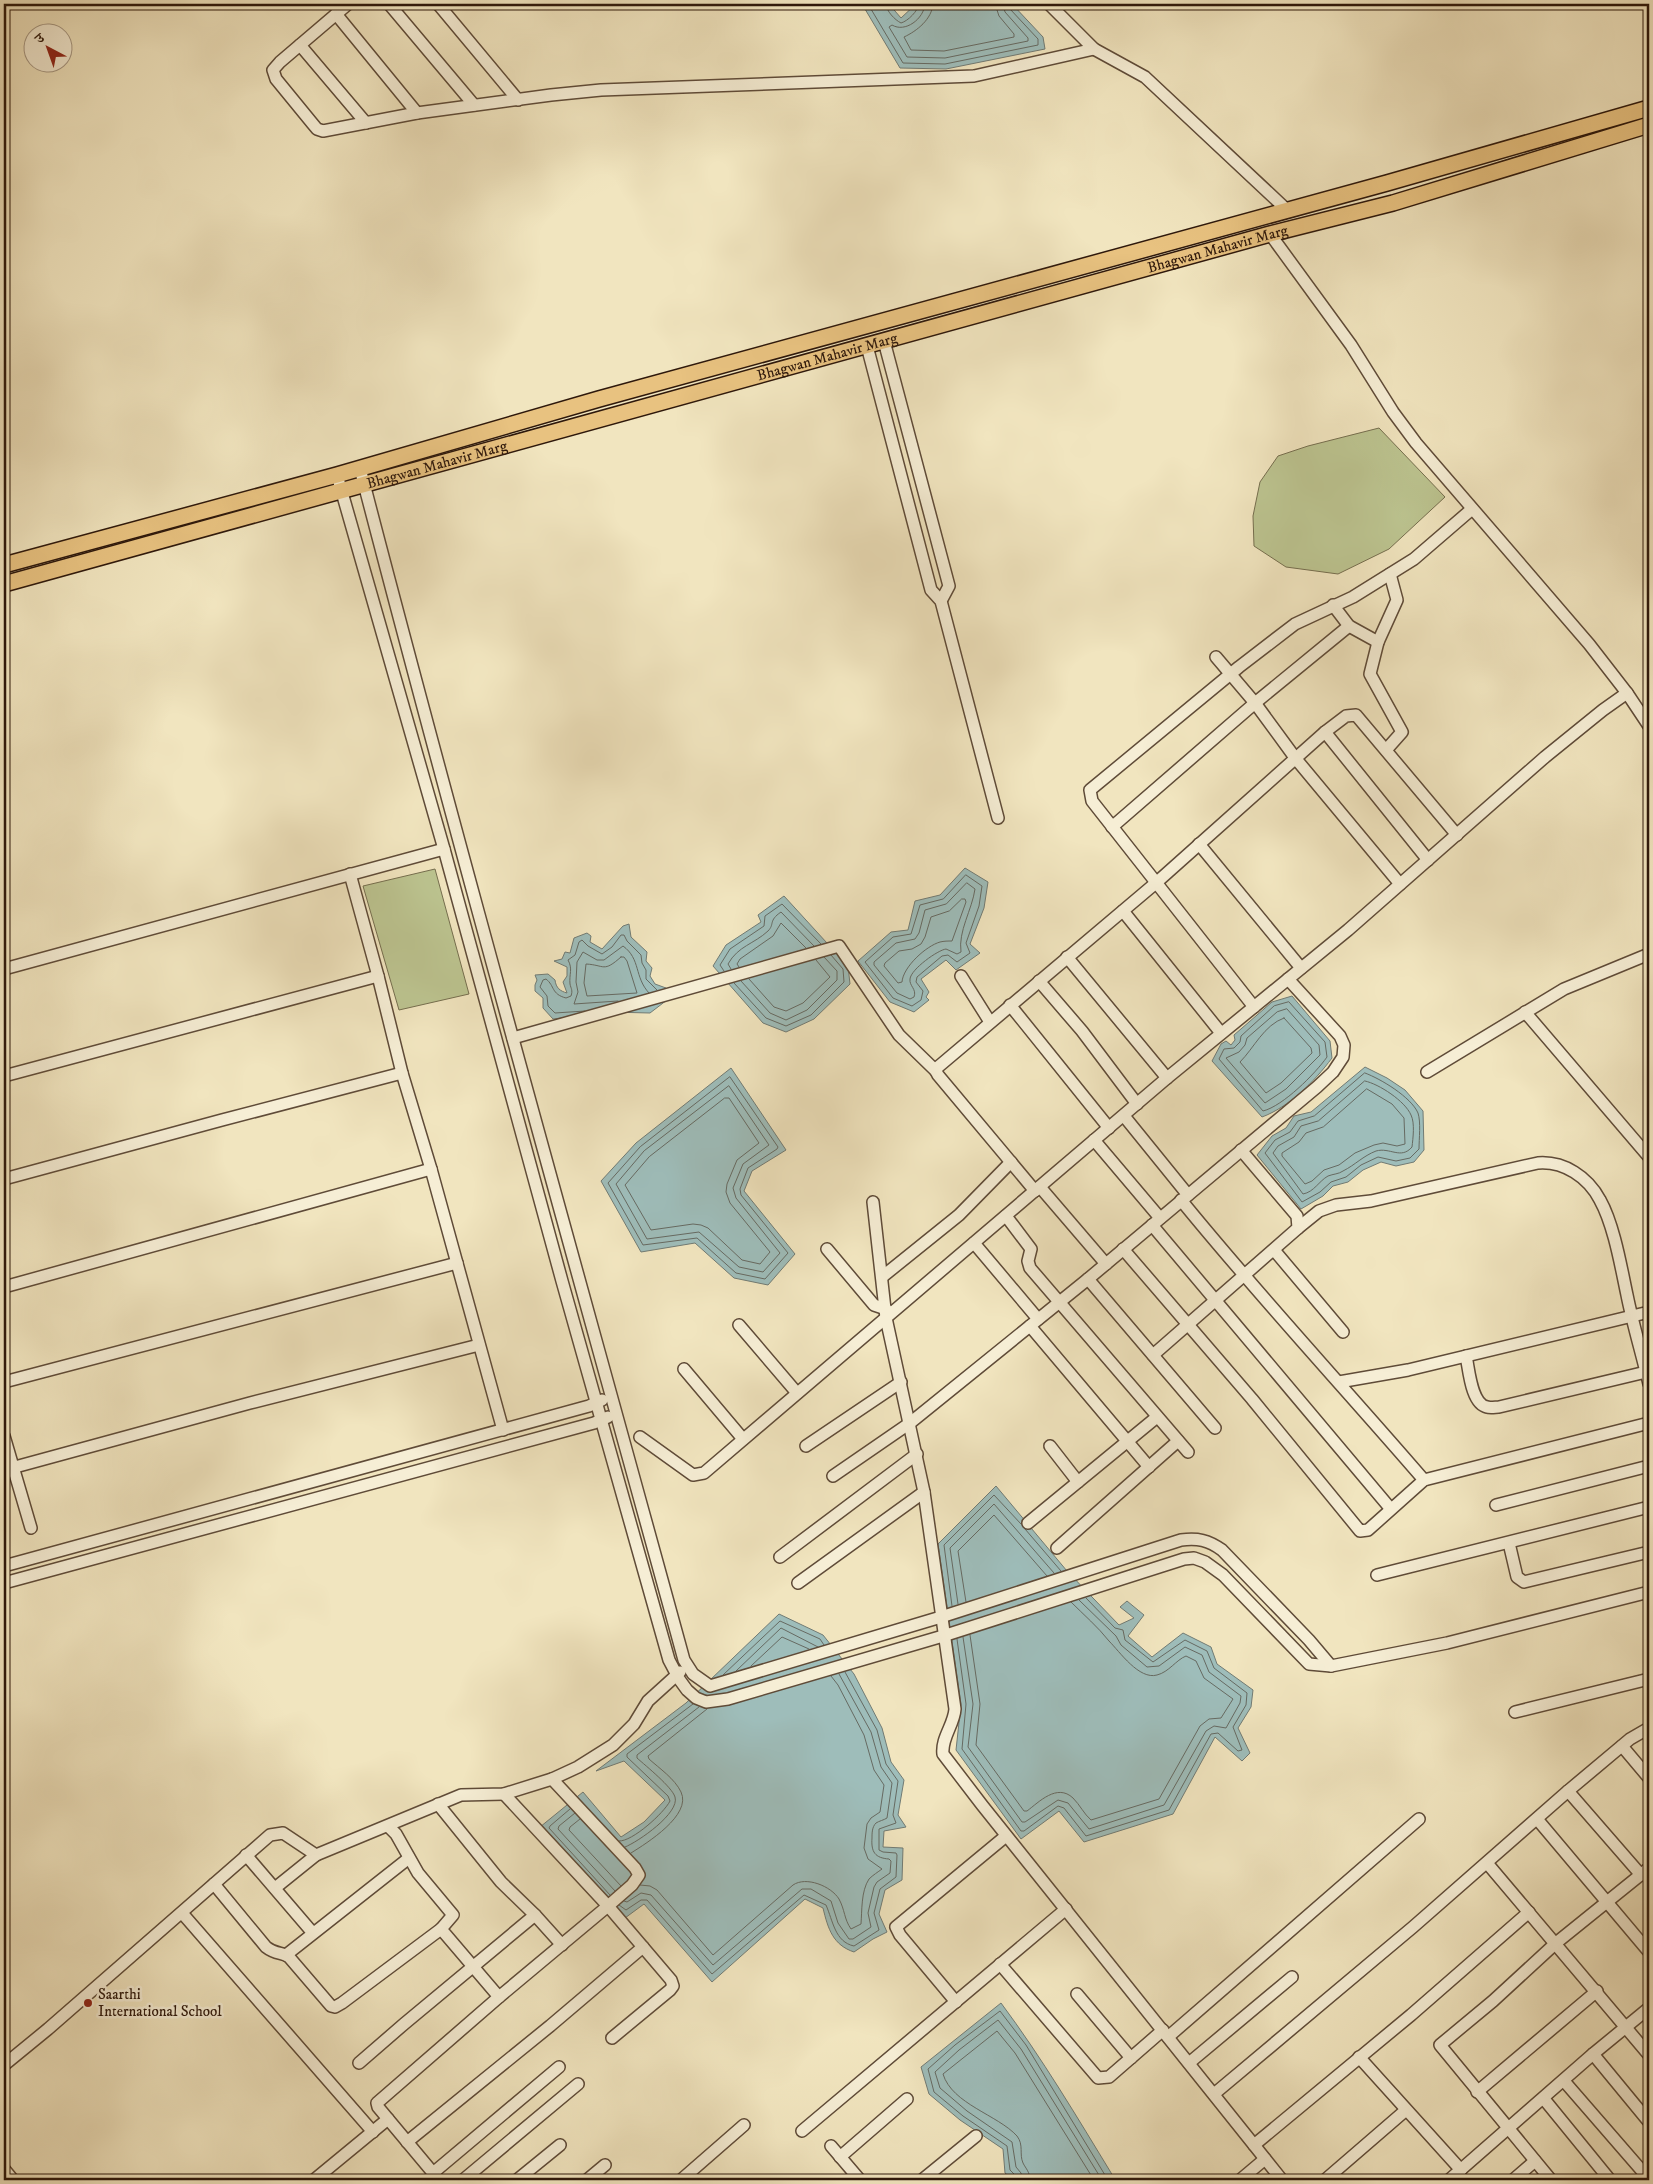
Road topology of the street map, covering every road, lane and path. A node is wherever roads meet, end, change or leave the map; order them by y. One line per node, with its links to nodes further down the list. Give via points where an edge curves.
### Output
1 (348, 4): 5 (street)
2 (389, 4): 9 (street)
3 (438, 4): 8 (street)
4 (1049, 4): 7 (street)
5 (336, 14): 6 (street); 11 (street)
6 (300, 45): 12 (street); 12 (street, via 275,67 274,74 317,130 323,132)
7 (1094, 49): 8 (street, via 974,76 601,90); 14 (street, via 1144,76)
8 (518, 100): 9 (street)
9 (474, 105): 11 (street)
10 (1649, 108): 14 (main road, Bhagwan Mahavir Marg)
11 (417, 113): 12 (street)
12 (366, 123)
13 (1649, 125): 15 (main road, Bhagwan Mahavir Marg, via 1393,203)
14 (1287, 210): 18 (main road, Bhagwan Mahavir Marg)
15 (1270, 234): 16 (main road, Bhagwan Mahavir Marg); 21 (street, via 1351,345 1393,412)
16 (884, 341): 17 (main road, Bhagwan Mahavir Marg); 25 (street, via 949,586)
17 (866, 346): 20 (main road, Bhagwan Mahavir Marg); 25 (street, via 931,590)
18 (360, 468): 19 (main road, Bhagwan Mahavir Marg); 20 (street)
19 (339, 482): 20 (main road, Bhagwan Mahavir Marg); 22 (main road, Bhagwan Mahavir Marg); 24 (main road, Bhagwan Mahavir Marg); 41 (street)
20 (364, 484): 60 (street)
21 (1472, 509): 23 (street, via 1414,559); 31 (street, via 1589,644)
22 (4, 565)
23 (1390, 574): 26 (street); 28 (street, via 1397,600)
24 (4, 584)
25 (941, 601): 37 (street)
26 (1334, 605): 27 (street); 30 (street, via 1296,624)
27 (1349, 626): 28 (street); 32 (street)
28 (1378, 642): 35 (street, via 1370,674 1402,732)
29 (1216, 657): 30 (street)
30 (1231, 674): 32 (street); 38 (street, via 1090,790 1090,798)
31 (1627, 693): 33 (street); 39 (street, via 1574,732)
32 (1256, 703): 36 (street); 38 (street)
33 (1649, 726)
34 (1325, 732): 35 (street, via 1346,716 1356,716); 36 (street); 42 (street)
35 (1386, 750): 39 (street)
36 (1296, 759): 40 (street); 45 (street)
37 (998, 818)
38 (1112, 827): 44 (street)
39 (1457, 835): 42 (street)
40 (1199, 844): 44 (street); 50 (street)
41 (444, 849): 43 (street); 110 (street)
42 (1428, 860): 45 (street)
43 (350, 874): 49 (street); 51 (street)
44 (1157, 882): 46 (street); 56 (street)
45 (1400, 884): 50 (street)
46 (1123, 911): 48 (street); 59 (street)
47 (1649, 954): 57 (street, via 1564,989)
48 (1067, 957): 54 (street); 65 (street)
49 (4, 968)
50 (1301, 968): 53 (street)
51 (378, 976): 63 (street); 64 (street)
52 (961, 976): 58 (street)
53 (1288, 979): 56 (street); 70 (street, via 1340,1036 1344,1045 1343,1057 1318,1088)
54 (1039, 981): 55 (street); 66 (street)
55 (1010, 1005): 58 (street); 68 (street)
56 (1254, 1006): 59 (street)
57 (1525, 1012): 62 (street); 71 (street)
58 (990, 1022): 61 (street, via 941,1063)
59 (1221, 1033): 65 (street)
60 (513, 1038): 61 (street, via 839,946 899,1035); 109 (street)
61 (936, 1071): 72 (street)
62 (1427, 1072)
63 (402, 1073): 73 (street); 74 (street)
64 (4, 1076)
65 (1167, 1078): 66 (street)
66 (1137, 1104): 67 (street)
67 (1124, 1116): 68 (street); 76 (street)
68 (1109, 1128): 69 (street)
69 (1094, 1140): 75 (street); 79 (street)
70 (1241, 1150): 76 (street); 80 (street, via 1297,1216)
71 (1649, 1157)
72 (1011, 1162): 75 (street); 88 (street, via 959,1215)
73 (431, 1169): 85 (street); 90 (street)
74 (4, 1179)
75 (1037, 1189): 78 (street); 86 (street)
76 (1184, 1197): 79 (street); 87 (street)
77 (873, 1202): 88 (street)
78 (1006, 1216): 81 (street); 91 (street, via 1031,1249 1030,1268)
79 (1156, 1221): 83 (street); 92 (street)
80 (1298, 1228): 84 (street); 95 (street, via 1320,1211 1336,1205 1371,1201 1538,1163 1557,1164 1581,1177 1600,1199 1621,1265)
81 (974, 1243): 94 (street); 96 (street)
82 (827, 1249): 94 (street, via 874,1305)
83 (1123, 1249): 86 (street); 97 (street)
84 (1274, 1250): 87 (street); 99 (street)
85 (456, 1263): 100 (street); 105 (street)
86 (1106, 1264): 89 (street)
87 (1244, 1276): 92 (street); 107 (street)
88 (882, 1277): 94 (street)
89 (1088, 1279): 91 (street); 101 (street)
90 (4, 1287)
91 (1060, 1301): 96 (street); 112 (street)
92 (1216, 1301): 97 (street); 136 (street)
93 (1649, 1312): 95 (street)
94 (886, 1314): 106 (street); 108 (street)
95 (1632, 1316): 102 (street); 104 (street)
96 (1034, 1323): 115 (street); 121 (street)
97 (1188, 1324): 101 (street); 136 (street, via 1357,1528 1364,1532 1368,1530)
98 (739, 1325): 108 (street)
99 (1343, 1332)
100 (479, 1345): 117 (street); 129 (street)
101 (1153, 1355): 116 (street)
102 (1466, 1356): 104 (street, via 1474,1394 1487,1407); 107 (street)
103 (684, 1369): 120 (street)
104 (1648, 1378)
105 (4, 1382)
106 (901, 1382): 115 (street); 123 (street)
107 (1339, 1382): 131 (street)
108 (796, 1393): 120 (street)
109 (612, 1396): 110 (street); 111 (street)
110 (596, 1402): 113 (street); 117 (street)
111 (617, 1414): 113 (street); 150 (street)
112 (1157, 1417): 121 (street); 122 (street)
113 (602, 1419): 145 (street); 152 (street, via 669,1660)
114 (1649, 1423): 131 (street)
115 (910, 1424): 126 (street); 130 (street)
116 (1215, 1428)
117 (503, 1430): 143 (street)
118 (4, 1436): 129 (street)
119 (640, 1437): 120 (street, via 693,1475 704,1473)
120 (743, 1439)
121 (1128, 1441): 128 (street); 132 (street)
122 (1178, 1441): 125 (street); 128 (street)
123 (806, 1446)
124 (1050, 1446): 132 (street)
125 (1188, 1452)
126 (917, 1454): 133 (street); 142 (street)
127 (1649, 1466): 134 (street)
128 (1149, 1467): 140 (street)
129 (8, 1469): 138 (street)
130 (833, 1476)
131 (1424, 1480): 136 (street)
132 (1078, 1482): 137 (street)
133 (924, 1492): 146 (street); 148 (street)
134 (1496, 1505)
135 (1649, 1507): 139 (street)
136 (1390, 1508)
137 (1028, 1523)
138 (31, 1528)
139 (1509, 1543): 141 (street, via 1517,1577 1524,1582); 144 (street)
140 (1057, 1548)
141 (1649, 1552)
142 (780, 1557)
143 (4, 1566)
144 (1377, 1575)
145 (4, 1583)
146 (798, 1583)
147 (1649, 1592): 151 (street, via 1447,1643)
148 (941, 1617): 149 (street); 150 (street, via 710,1686 693,1674); 151 (street, via 1194,1538 1208,1541 1222,1550)
149 (943, 1636): 151 (street, via 1169,1563 1194,1558 1206,1562 1223,1575 1309,1664); 152 (street, via 728,1699 706,1702 696,1698); 165 (street, via 955,1709 943,1754)
150 (688, 1666): 152 (street)
151 (1331, 1666)
152 (676, 1675): 158 (street, via 648,1701 634,1724 613,1745)
153 (1649, 1679): 154 (street)
154 (1515, 1712)
155 (1649, 1728): 156 (street)
156 (1622, 1746): 157 (street); 159 (street)
157 (1649, 1778)
158 (552, 1779): 160 (street); 174 (street, via 639,1875)
159 (1568, 1791): 163 (street); 170 (street)
160 (504, 1794): 161 (street, via 460,1795); 174 (street)
161 (438, 1804): 164 (street); 178 (street, via 501,1882)
162 (1419, 1819): 195 (street)
163 (1537, 1819): 169 (street); 173 (street)
164 (388, 1826): 167 (street); 168 (street)
165 (1006, 1836): 175 (street); 192 (street, via 896,1926)
166 (246, 1855): 167 (street, via 270,1835 283,1833); 171 (street); 172 (street)
167 (316, 1855): 172 (street)
168 (409, 1858): 179 (street, via 453,1915); 180 (street)
169 (1487, 1863): 176 (street); 208 (street)
170 (1645, 1872): 173 (street)
171 (214, 1884): 177 (street); 185 (street, via 266,1947 275,1954)
172 (275, 1888): 180 (street)
173 (1608, 1903): 181 (street); 184 (street)
174 (608, 1906): 182 (street); 183 (street)
175 (1066, 1909): 186 (street); 195 (street)
176 (1529, 1912): 181 (street); 199 (street)
177 (182, 1913): 203 (street); 217 (street)
178 (535, 1915): 182 (street); 187 (street)
179 (441, 1929): 185 (street, via 336,2007 327,2003); 187 (street)
180 (312, 1932): 185 (street)
181 (1556, 1943): 189 (street); 207 (street, via 1440,2045)
182 (562, 1945): 191 (street)
183 (644, 1947): 196 (street, via 673,1986); 219 (street)
184 (1649, 1952)
185 (286, 1955)
186 (1000, 1964): 192 (street); 200 (street, via 1098,2078 1108,2077)
187 (474, 1968): 191 (street); 202 (street)
188 (1292, 1977): 201 (street)
189 (1596, 1991): 194 (street); 207 (street)
190 (1077, 1994): 200 (street)
191 (499, 1997): 212 (street, via 377,2102)
192 (956, 2002): 216 (street)
193 (1649, 2008): 194 (street)
194 (1627, 2027): 197 (street); 198 (street)
195 (1166, 2033): 200 (street); 201 (street)
196 (612, 2038)
197 (1593, 2054): 205 (street); 213 (street)
198 (1649, 2055)
199 (1359, 2057): 211 (street); 221 (street)
200 (1131, 2058)
201 (1189, 2062): 208 (street)
202 (360, 2063)
203 (4, 2065)
204 (559, 2066): 228 (street)
205 (1564, 2081): 210 (street); 230 (street)
206 (578, 2084): 233 (street)
207 (1477, 2092): 215 (street)
208 (1214, 2094): 221 (street)
209 (907, 2099): 223 (street)
210 (1544, 2099): 215 (street); 244 (street)
211 (1406, 2110): 229 (street); 241 (street)
212 (388, 2119): 217 (street); 219 (street)
213 (1649, 2122)
214 (744, 2125): 236 (street)
215 (1508, 2130): 225 (street); 229 (street)
216 (802, 2131)
217 (372, 2132): 232 (street)
218 (976, 2136): 238 (street)
219 (407, 2142): 228 (street)
220 (560, 2145): 234 (street)
221 (1254, 2145): 224 (street)
222 (831, 2146): 223 (street)
223 (840, 2157): 237 (street)
224 (1265, 2159): 239 (street); 240 (street)
225 (1535, 2161): 242 (street); 243 (street)
226 (604, 2165): 235 (street)
227 (4, 2169): 231 (street)
228 (436, 2177)
229 (1454, 2177)
230 (1649, 2179)
231 (13, 2180)
232 (314, 2180)
233 (463, 2180)
234 (517, 2180)
235 (587, 2180)
236 (681, 2180)
237 (860, 2180)
238 (922, 2180)
239 (1240, 2180)
240 (1282, 2180)
241 (1325, 2180)
242 (1512, 2180)
243 (1551, 2180)
244 (1610, 2180)

